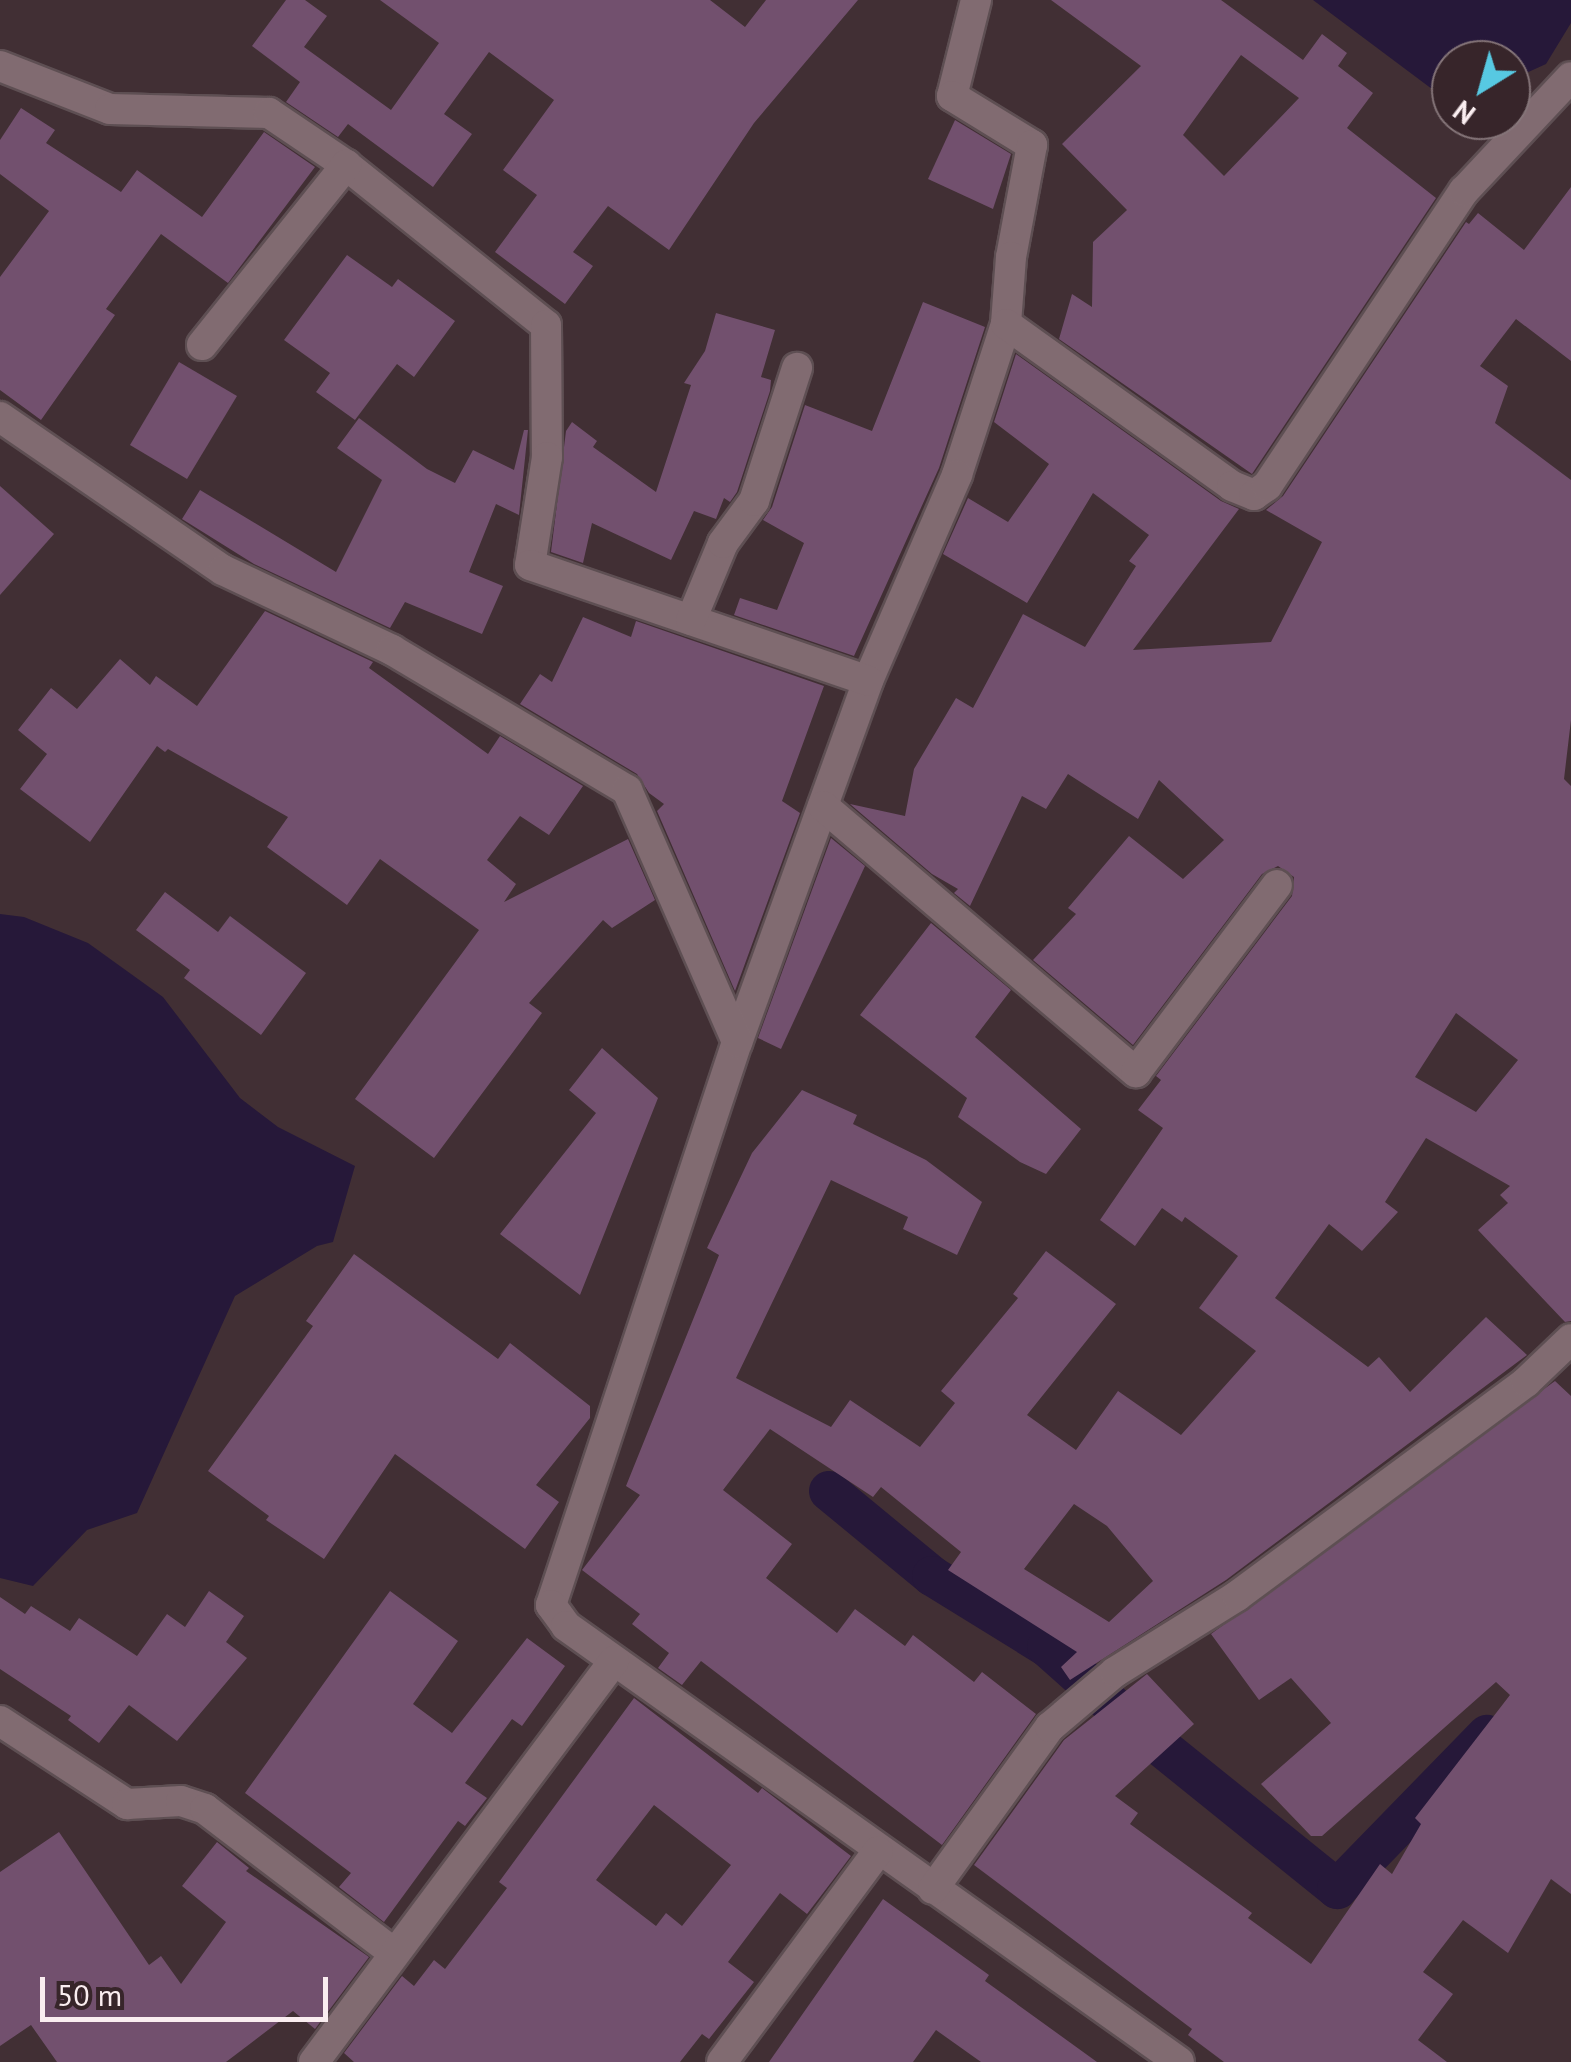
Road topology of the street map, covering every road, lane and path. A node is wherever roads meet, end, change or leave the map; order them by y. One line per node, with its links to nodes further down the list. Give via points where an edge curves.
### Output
1 (976, 0): 5 (street, via 952,96 1032,145)
2 (0, 66): 4 (street, via 110,110 270,114)
3 (1571, 76): 5 (street, via 1464,190 1268,486 1254,495 1232,486)
4 (346, 165): 6 (street); 9 (street, via 546,325 547,457 530,565)
5 (1006, 324): 10 (street, via 956,476)
6 (202, 346)
7 (796, 368): 9 (street, via 754,500 723,543)
8 (0, 417): 13 (street, via 222,570 392,650 627,790)
9 (691, 620): 10 (street)
10 (868, 680): 11 (street)
11 (823, 806): 12 (street, via 1136,1072); 13 (street)
12 (1277, 886)
13 (737, 1042): 15 (street, via 552,1605 566,1626)
14 (1571, 1339): 18 (street, via 1526,1382 1237,1596 1115,1672 1050,1727)
15 (614, 1661): 17 (street); 19 (street)
16 (0, 1720): 19 (street, via 127,1804 181,1800 204,1809)
17 (878, 1851): 18 (street); 22 (street)
18 (933, 1889): 20 (street)
19 (394, 1953): 21 (street)
20 (1146, 2052): 23 (street)
21 (314, 2062)
22 (722, 2062)
23 (1179, 2062)

